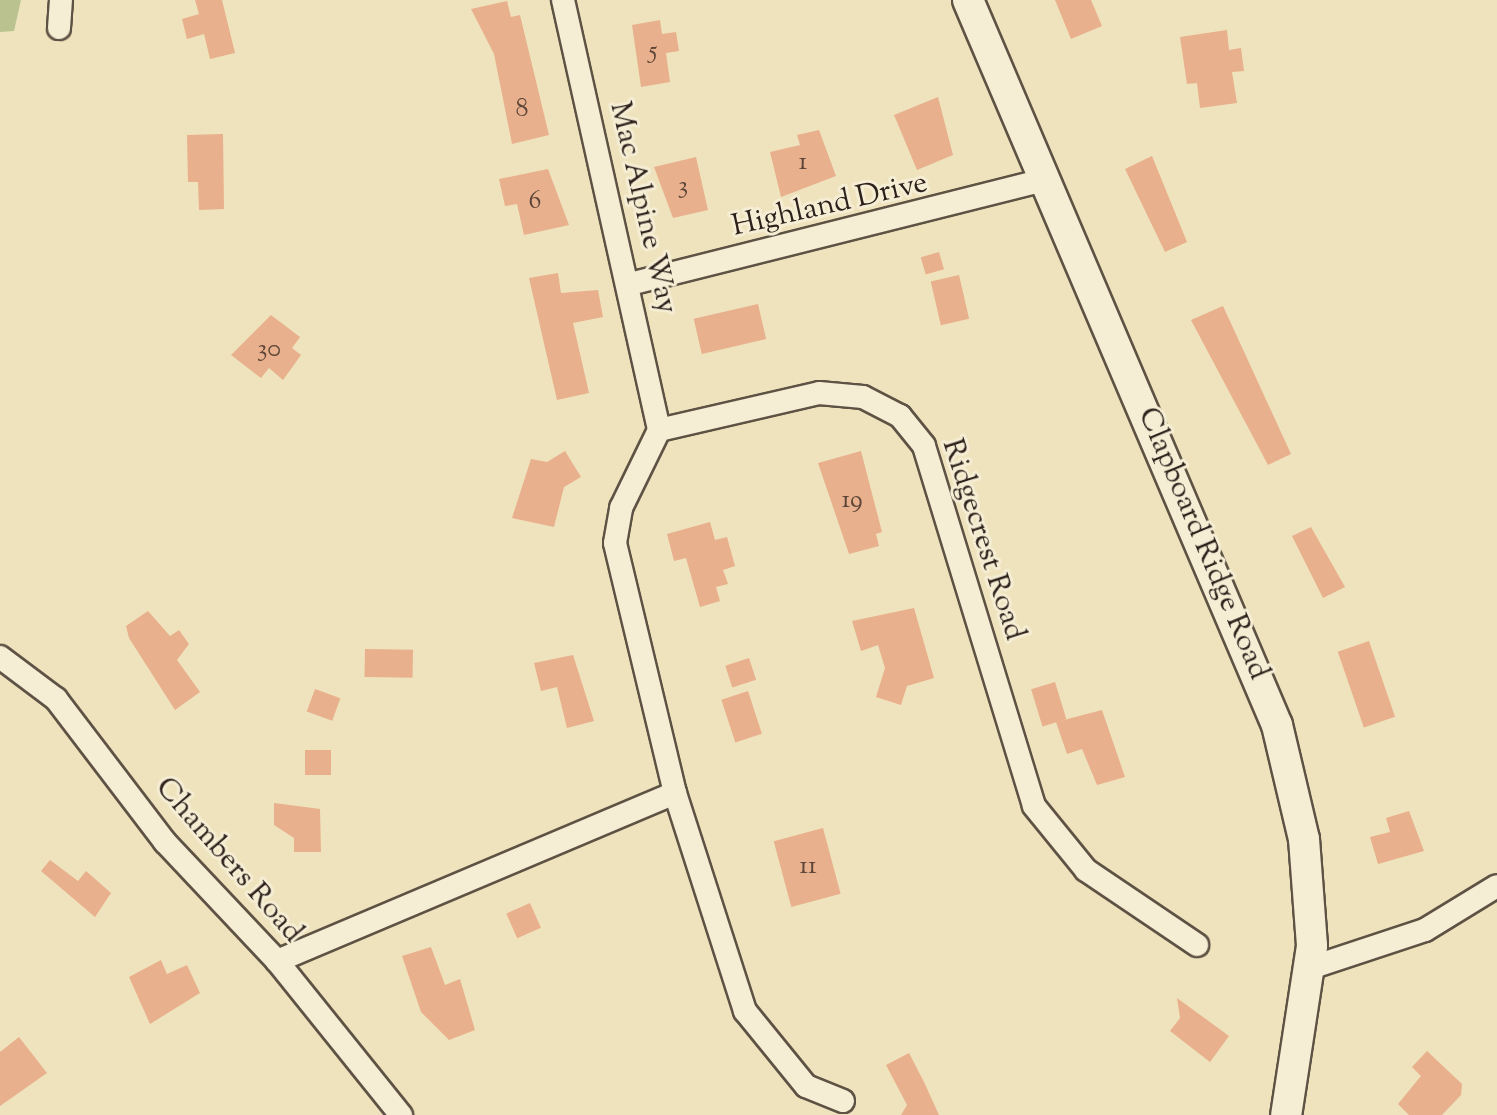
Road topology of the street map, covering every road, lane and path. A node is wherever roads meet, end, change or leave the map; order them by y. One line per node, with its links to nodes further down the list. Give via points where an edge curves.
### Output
1 (61, 0): 4 (street)
2 (563, 0): 6 (street, Mac Alpine Way)
3 (968, 0): 5 (main road, Clapboard Ridge Road)
4 (59, 28)
5 (1043, 180): 6 (street, Highland Drive); 13 (main road, Clapboard Ridge Road, via 1277,725 1309,872)
6 (630, 284): 7 (street, Mac Alpine Way)
7 (659, 430): 9 (street, via 621,508 615,543); 11 (street, Ridgecrest Road, via 819,393 863,397 900,416 924,446 1034,806 1086,870)
8 (0, 657): 12 (street, Chambers Road, via 56,699 165,842)
9 (675, 793): 12 (street); 14 (street, via 745,1011 806,1086)
10 (1497, 886): 13 (street, via 1425,930)
11 (1197, 945)
12 (277, 961): 15 (street, Chambers Road)
13 (1310, 968): 16 (main road, Clapboard Ridge Road)
14 (843, 1101)
15 (401, 1115)
16 (1286, 1115)

